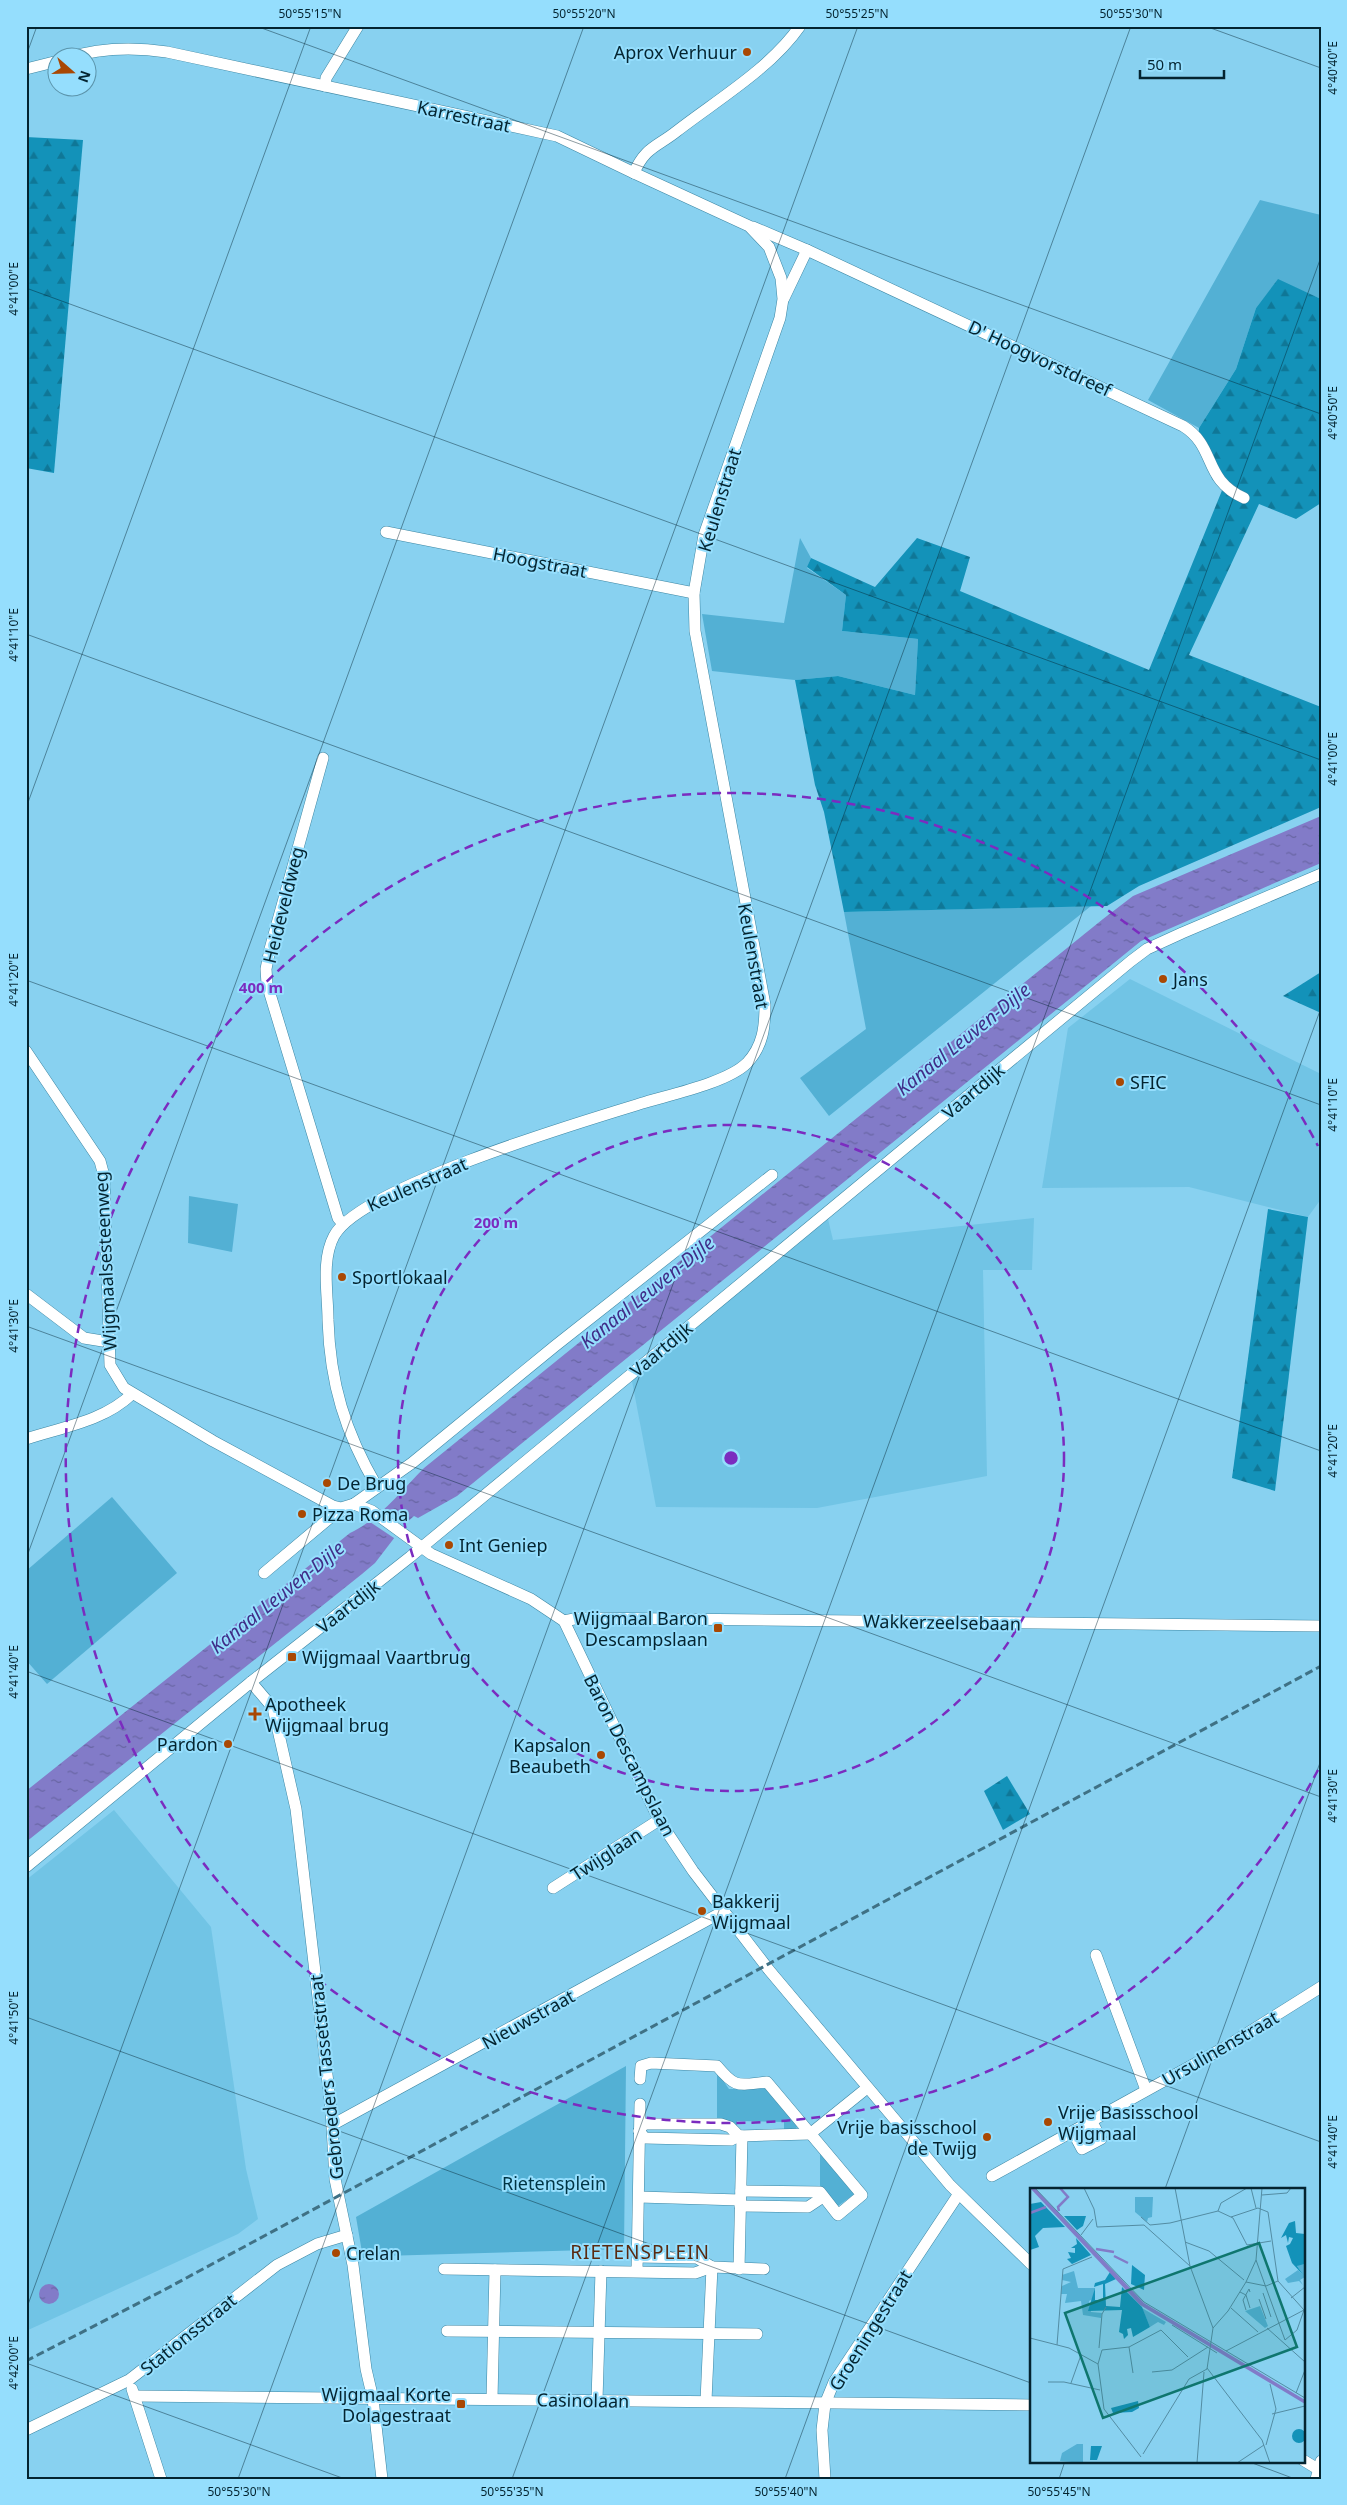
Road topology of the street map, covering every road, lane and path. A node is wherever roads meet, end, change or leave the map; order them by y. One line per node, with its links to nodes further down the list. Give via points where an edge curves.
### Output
1 (358, 26): 6 (street, via 326,78)
2 (800, 26): 7 (street, via 775,56 666,140 644,153)
3 (98, 51): 6 (street, Karrestraat, via 152,50)
4 (48, 63): 5 (street)
5 (26, 69)
6 (325, 86): 7 (street, Karrestraat, via 557,136)
7 (634, 173): 8 (street, Keulenstraat)
8 (749, 226): 9 (street, Keulenstraat); 10 (street, Keulenstraat, via 769,247 782,278)
9 (807, 250): 10 (street, Keulenstraat); 11 (street, D' Hoogvorstdreef, via 1183,426 1197,436 1216,476 1229,490)
10 (783, 299): 13 (street, Keulenstraat, via 780,318 704,535)
11 (1244, 498)
12 (386, 532): 13 (street, Hoogstraat)
13 (694, 593): 18 (street, Keulenstraat, via 695,631 765,1005 765,1029 760,1045 734,1072 479,1157 365,1207)
14 (323, 758): 18 (street, Heideveldweg, via 266,969 271,1000 338,1218)
15 (1321, 874): 25 (street, Vaartdijk, via 1182,933 1131,961)
16 (26, 1051): 20 (street, Wijgmaalsesteenweg, via 100,1161 104,1176)
17 (772, 1175): 23 (street, via 412,1463)
18 (343, 1224): 23 (street, Keulenstraat, via 334,1236 327,1265 329,1354 344,1420)
19 (26, 1294): 20 (street, via 84,1338)
20 (109, 1342): 21 (street, Wijgmaalsesteenweg, via 110,1366 124,1388)
21 (132, 1394): 22 (street, via 104,1415); 24 (street, Wijgmaalsesteenweg, via 315,1497 341,1508)
22 (26, 1439)
23 (377, 1486): 24 (street)
24 (354, 1504): 25 (street, Wijgmaalsesteenweg, via 372,1511); 26 (street, via 332,1516)
25 (422, 1547): 27 (street, via 531,1599); 29 (street, Vaartdijk)
26 (264, 1573)
27 (564, 1621): 28 (street, Wakkerzeelsebaan, via 588,1618); 30 (street, Baron Descampslaan)
28 (1321, 1626)
29 (251, 1682): 31 (street, Vaartdijk); 41 (street, Gebroeders Tassetstraat, via 273,1708 296,1809)
30 (659, 1820): 32 (street, Twijglaan); 33 (street, Baron Descampslaan)
31 (26, 1866)
32 (553, 1888)
33 (724, 1911): 37 (street, Baron Descampslaan); 41 (street, Nieuwstraat)
34 (1096, 1955): 38 (street)
35 (1321, 1987): 38 (street, Ursulinenstraat, via 1227,2046)
36 (640, 2079): 44 (street, via 641,2066 651,2063 717,2066 736,2084 767,2082)
37 (867, 2088): 44 (street); 47 (street, Baron Descampslaan)
38 (1146, 2090): 40 (street, Ursulinenstraat)
39 (640, 2104): 42 (street)
40 (1092, 2122): 43 (street, Ursulinenstraat); 43 (street, via 1101,2139 1082,2149)
41 (332, 2125): 50 (street, Gebroeders Tassetstraat, via 335,2179)
42 (639, 2131): 45 (street, via 645,2138 731,2140); 48 (street)
43 (1073, 2132): 46 (street, Ursulinenstraat)
44 (810, 2134): 45 (street); 49 (street, via 862,2195 838,2215 820,2192)
45 (740, 2136): 49 (street)
46 (992, 2176)
47 (958, 2195): 52 (street, Baron Descampslaan); 71 (street, Groeningestraat, via 834,2382)
48 (639, 2197): 49 (street); 51 (street)
49 (740, 2199): 55 (street)
50 (347, 2235): 65 (street, Stationsstraat, via 308,2248 271,2269); 68 (street, Gebroeders Tassetstraat)
51 (638, 2257): 53 (street, via 697,2258); 59 (street)
52 (1030, 2263)
53 (712, 2267): 55 (street); 59 (street, via 695,2273); 63 (street)
54 (444, 2269): 57 (street)
55 (739, 2269): 56 (street)
56 (764, 2269)
57 (495, 2270): 58 (street); 61 (street)
58 (601, 2271): 59 (street); 62 (street)
59 (637, 2271)
60 (447, 2331): 61 (street)
61 (493, 2333): 62 (street); 67 (street)
62 (599, 2333): 63 (street); 69 (street)
63 (708, 2334): 64 (street); 70 (street)
64 (757, 2334)
65 (129, 2380): 66 (street); 73 (street, Stationsstraat)
66 (135, 2396): 68 (street, Casinolaan, via 352,2397); 76 (street)
67 (492, 2399): 68 (street, Casinolaan); 69 (street, Casinolaan)
68 (373, 2400): 77 (street, Gebroeders Tassetstraat)
69 (597, 2400): 70 (street, Casinolaan)
70 (706, 2401): 71 (street, Casinolaan)
71 (825, 2404): 72 (street, Casinolaan); 78 (street, Groeningestraat, via 822,2430)
72 (1030, 2405)
73 (26, 2430)
74 (1304, 2461): 75 (street)
75 (1319, 2470)
76 (161, 2479)
77 (382, 2479)
78 (825, 2479)

